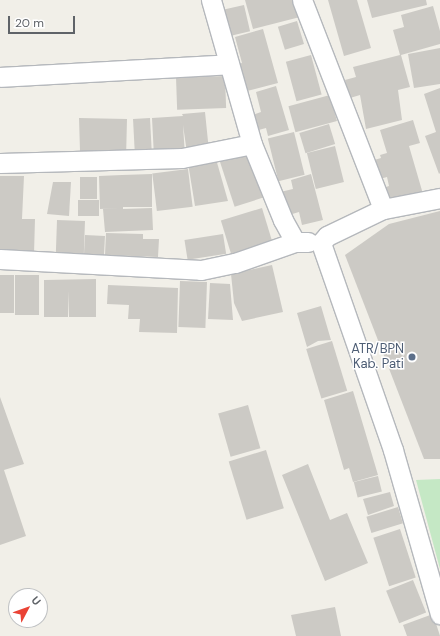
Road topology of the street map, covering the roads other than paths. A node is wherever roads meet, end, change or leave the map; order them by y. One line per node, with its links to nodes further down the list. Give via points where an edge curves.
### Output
1 (211, 0): 3 (street)
2 (302, 0): 8 (street)
3 (229, 64): 4 (street); 5 (street)
4 (0, 77)
5 (252, 144): 6 (street, via 182,158); 9 (street, via 283,220)
6 (0, 163)
7 (440, 198): 8 (street)
8 (382, 209): 10 (street, via 327,236)
9 (295, 242): 10 (street); 11 (street, via 234,263 201,270)
10 (321, 243): 12 (street, via 393,450)
11 (0, 259)
12 (440, 614)

